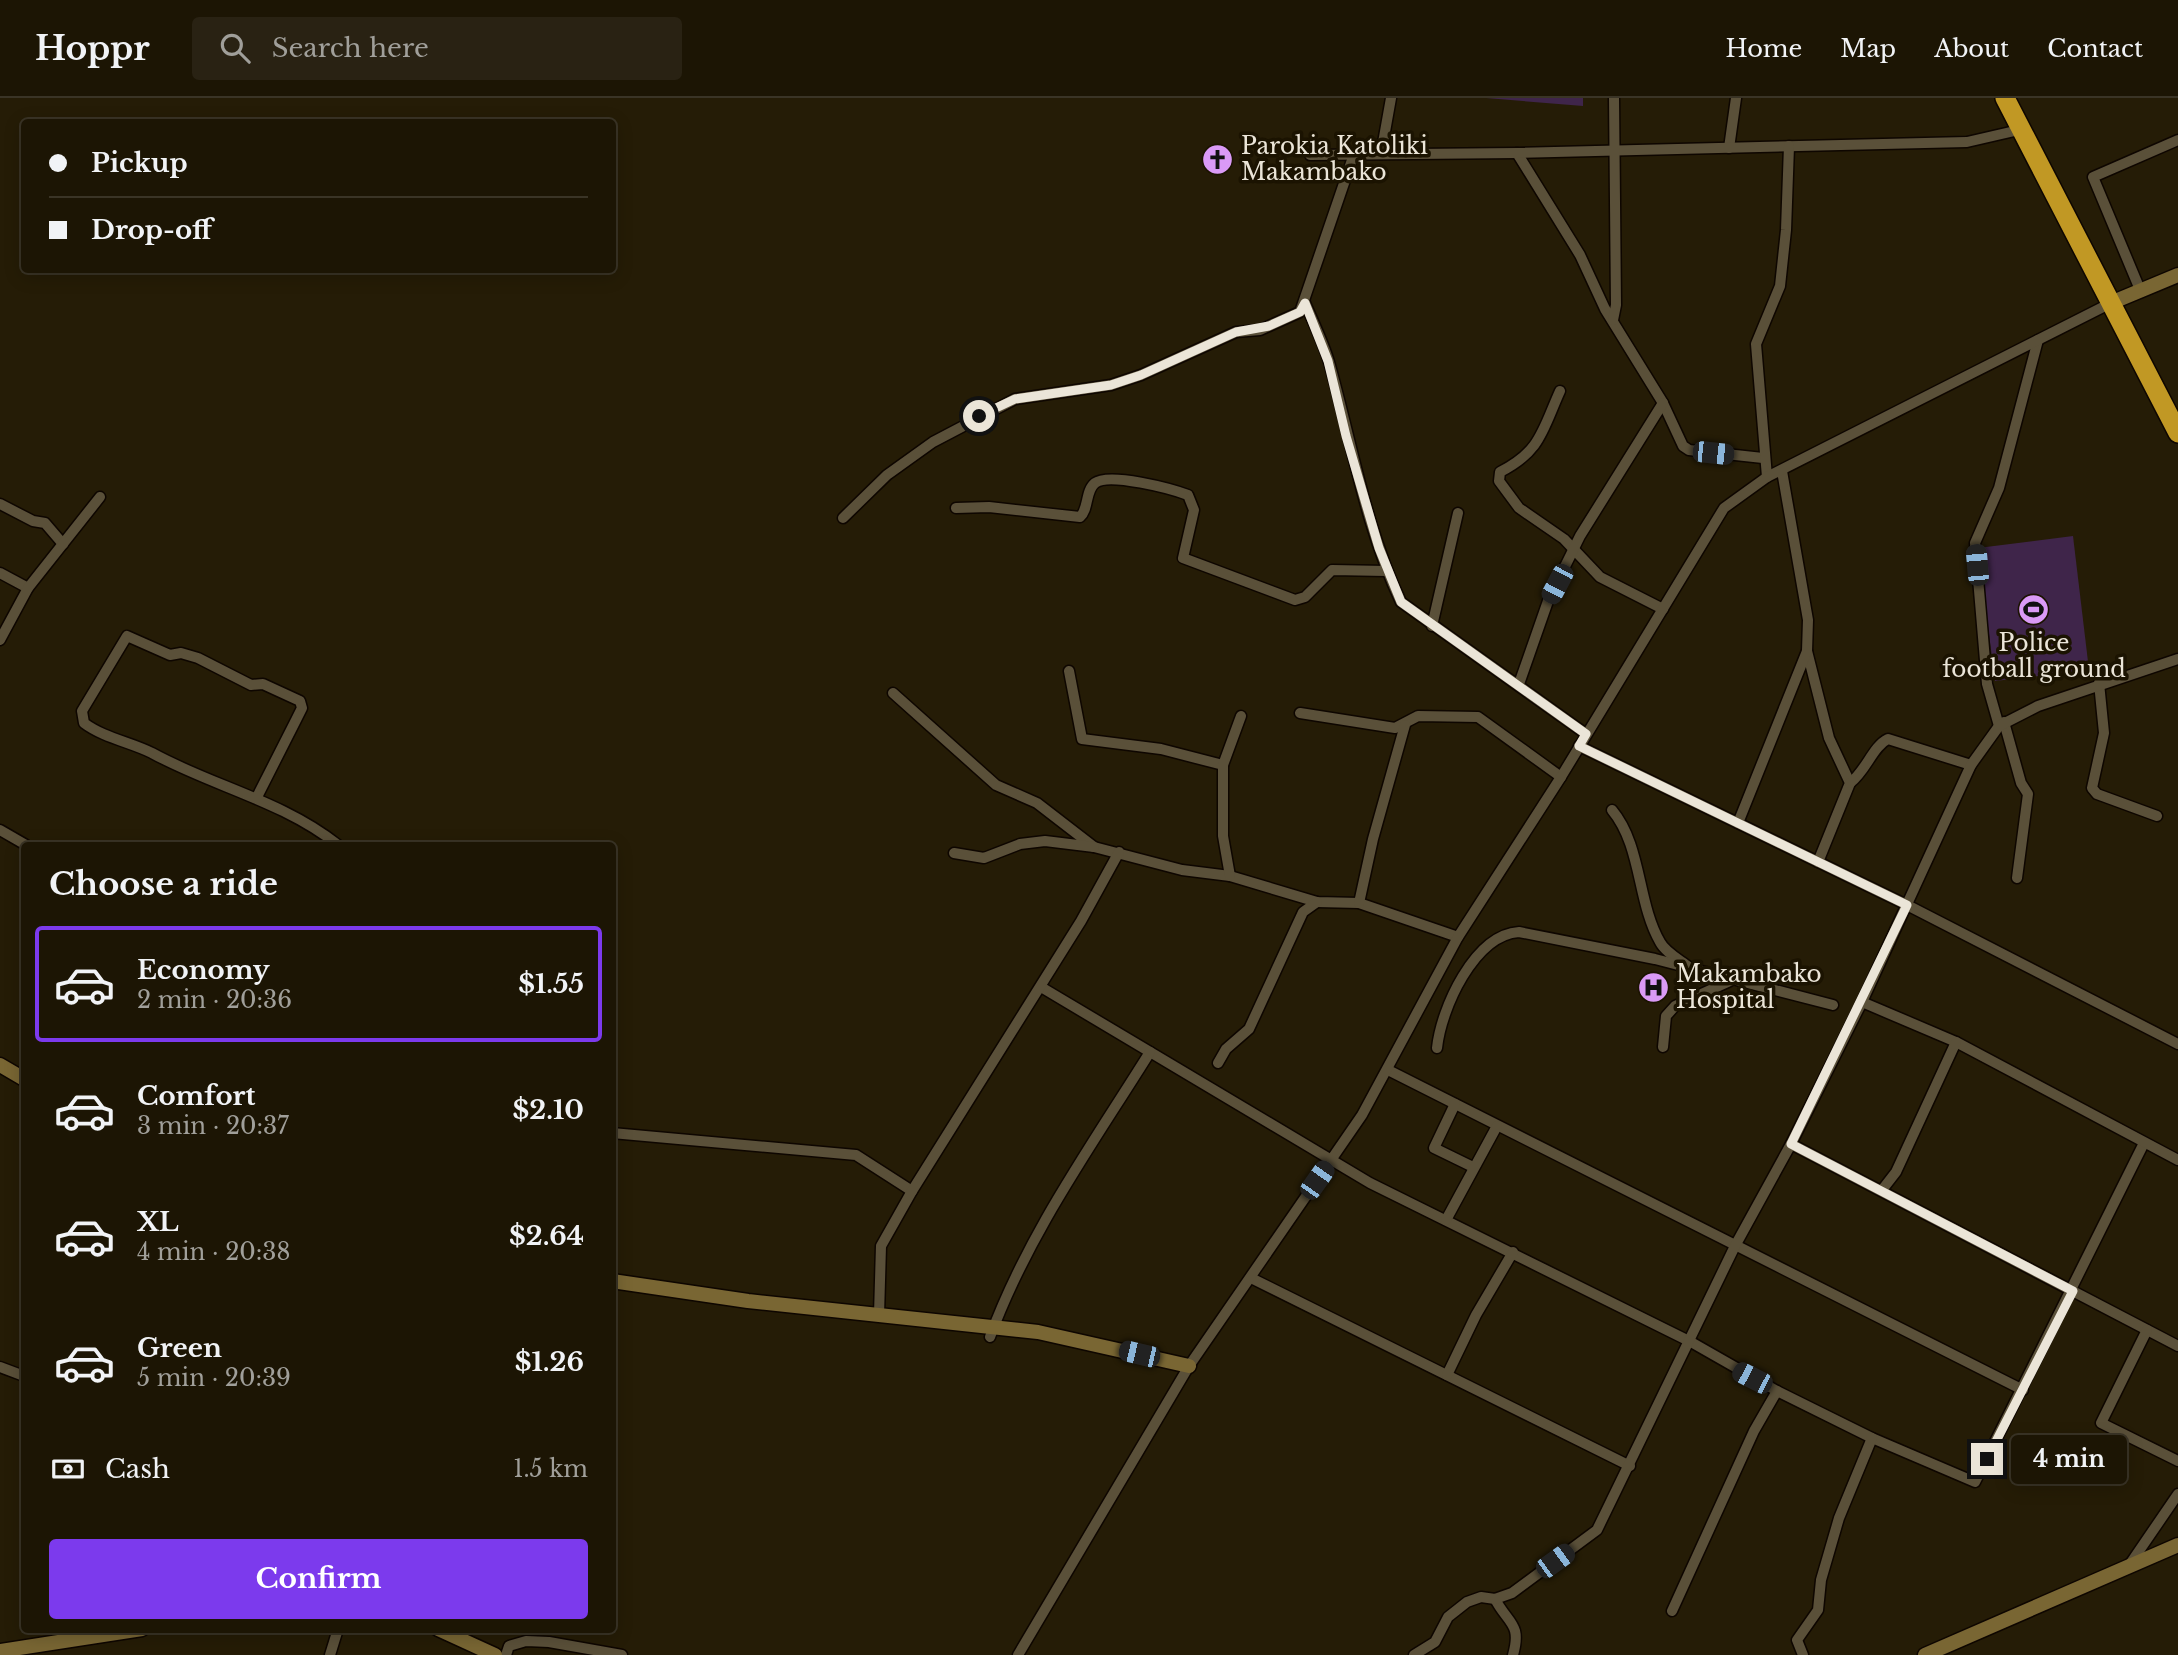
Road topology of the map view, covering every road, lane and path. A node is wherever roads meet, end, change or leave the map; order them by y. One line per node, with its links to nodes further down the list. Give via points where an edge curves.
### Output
1 (1391, 98): 12 (street)
2 (1614, 98): 9 (street)
3 (1736, 98): 8 (street)
4 (2005, 98): 5 (highway)
5 (2020, 130): 7 (street, via 1967,142); 16 (highway)
6 (2177, 143): 15 (street, via 2093,177)
7 (1789, 146): 8 (street); 24 (street, via 1780,286 1756,344)
8 (1729, 148): 9 (street)
9 (1613, 150): 10 (street); 18 (street)
10 (1517, 153): 12 (street); 18 (street, via 1580,255)
11 (1354, 154): 12 (street); 13 (street); 17 (street)
12 (1381, 154)
13 (1310, 155)
14 (2178, 275): 15 (street)
15 (2141, 292): 16 (street)
16 (2113, 302): 19 (street); 21 (highway)
17 (1305, 303): 31 (street, via 1300,312 1269,326 1236,332 1141,375 1111,385 1015,399 993,409 887,475); 34 (street, via 1328,361)
18 (1613, 320): 22 (street)
19 (2038, 340): 25 (street); 48 (street, via 1999,488 1975,543 1987,684)
20 (1560, 391): 33 (street, via 1534,449 1498,475 1519,508)
21 (2171, 402): 23 (highway)
22 (1663, 403): 24 (street, via 1682,446 1689,450); 33 (street)
23 (2178, 433)
24 (1763, 458): 26 (street)
25 (1782, 471): 26 (street); 40 (street, via 1808,620)
26 (1767, 477): 37 (street, via 1724,508)
27 (100, 497): 32 (street)
28 (0, 504): 32 (street, via 45,523)
29 (956, 508): 34 (street, via 1080,517 1095,483 1128,481 1188,495 1194,510 1183,558 1296,600 1332,570)
30 (1458, 513): 38 (street)
31 (843, 518)
32 (63, 544): 36 (street)
33 (1575, 550): 37 (street, via 1600,577); 44 (street, via 1548,601)
34 (1386, 570): 38 (street, via 1401,602)
35 (0, 573): 36 (street)
36 (28, 588): 39 (street)
37 (1663, 609): 50 (street)
38 (1432, 626): 44 (street)
39 (0, 640)
40 (1807, 651): 55 (street, via 1829,738); 59 (street)
41 (2178, 659): 43 (street)
42 (1069, 671): 52 (street, via 1082,739 1148,747)
43 (2099, 683): 48 (street); 58 (street, via 2104,733 2092,788 2097,794)
44 (1519, 684): 50 (street)
45 (893, 693): 63 (street, via 996,785 1037,803)
46 (1300, 713): 49 (street, via 1395,728)
47 (1241, 716): 52 (street)
48 (2001, 724): 53 (street); 68 (street, via 2028,794)
49 (1405, 725): 54 (street, via 1418,716 1478,717); 70 (street)
50 (1586, 734): 51 (street)
51 (1579, 746): 54 (street); 59 (street)
52 (1223, 765): 67 (street, via 1223,836)
53 (1971, 765): 55 (street, via 1888,739 1864,773); 71 (street)
54 (1561, 777): 72 (street)
55 (1850, 783): 66 (street)
56 (257, 797): 56 (street, via 302,708 300,701 263,684 251,685 198,658 170,655 127,636 82,710 84,723 172,766); 62 (street)
57 (1612, 810): 73 (street, via 1629,843 1661,945)
58 (2157, 816)
59 (1738, 823): 66 (street)
60 (0, 830): 61 (street)
61 (21, 842)
62 (334, 842)
63 (1094, 847): 64 (street); 65 (street, via 1045,841 1020,844 984,858)
64 (1119, 852): 67 (street, via 1182,870); 75 (street)
65 (954, 853)
66 (1818, 862): 71 (street)
67 (1230, 876): 69 (street)
68 (2017, 878)
69 (1317, 902): 70 (street); 83 (street, via 1303,912 1249,1029 1226,1049)
70 (1359, 903): 72 (street)
71 (1907, 905): 76 (street); 79 (street)
72 (1458, 937): 85 (street)
73 (1694, 971): 74 (street); 81 (street, via 1581,943 1506,933 1484,947 1468,969 1440,1024)
74 (1733, 980): 77 (street); 80 (street, via 1675,1006 1666,1016)
75 (1041, 987): 82 (street); 96 (street)
76 (1861, 1002): 78 (street); 91 (street)
77 (1833, 1005)
78 (1956, 1042): 90 (street); 95 (street, via 1896,1172)
79 (2178, 1044)
80 (1663, 1047)
81 (1437, 1048)
82 (1150, 1052): 92 (street); 105 (street, via 1038,1229)
83 (1218, 1063)
84 (0, 1065): 86 (street)
85 (1388, 1070): 87 (street); 92 (street)
86 (21, 1077)
87 (1455, 1104): 88 (street); 94 (street, via 1434,1148)
88 (1497, 1126): 94 (street); 98 (street)
89 (616, 1133): 96 (street, via 856,1155)
90 (2144, 1143): 93 (street); 102 (street)
91 (1791, 1144): 95 (street); 98 (street)
92 (1331, 1160): 97 (street); 100 (street)
93 (2178, 1160)
94 (1473, 1167): 97 (street)
95 (1882, 1190): 102 (street)
96 (912, 1191): 103 (street, via 881,1246)
97 (1446, 1220): 99 (street)
98 (1735, 1246): 106 (street); 113 (street)
99 (1513, 1252): 106 (street); 112 (street)
100 (1251, 1278): 109 (street); 112 (street)
101 (616, 1282): 103 (street)
102 (2073, 1291): 104 (street); 113 (street)
103 (878, 1315): 105 (street)
104 (2147, 1330): 107 (street); 117 (street, via 2101,1423)
105 (992, 1332): 109 (street, via 1038,1332)
106 (1691, 1342): 114 (street); 118 (street)
107 (2178, 1346)
108 (1704, 1353): 114 (street)
109 (1189, 1366): 132 (street)
110 (0, 1367): 111 (street)
111 (21, 1375)
112 (1447, 1376): 118 (street)
113 (2024, 1390): 115 (street, via 1975,1482)
114 (1777, 1391): 115 (street); 123 (street)
115 (1872, 1438): 116 (street); 135 (street, via 1839,1518 1821,1580 1818,1610 1797,1640)
116 (1920, 1453)
117 (2178, 1461)
118 (1630, 1466): 122 (street, via 1597,1530 1512,1593)
119 (2178, 1494): 121 (street)
120 (2178, 1545): 121 (street)
121 (2126, 1569): 136 (street)
122 (1495, 1599): 133 (street, via 1467,1602 1448,1617 1435,1642); 134 (street, via 1513,1622 1517,1635)
123 (1672, 1611)
124 (81, 1633): 127 (street)
125 (337, 1633): 128 (street)
126 (447, 1633): 129 (street)
127 (0, 1651)
128 (330, 1655)
129 (495, 1655)
130 (506, 1655): 131 (street, via 509,1646 526,1641)
131 (622, 1655)
132 (1018, 1655)
133 (1414, 1655)
134 (1513, 1655)
135 (1803, 1655)
136 (1925, 1655)

